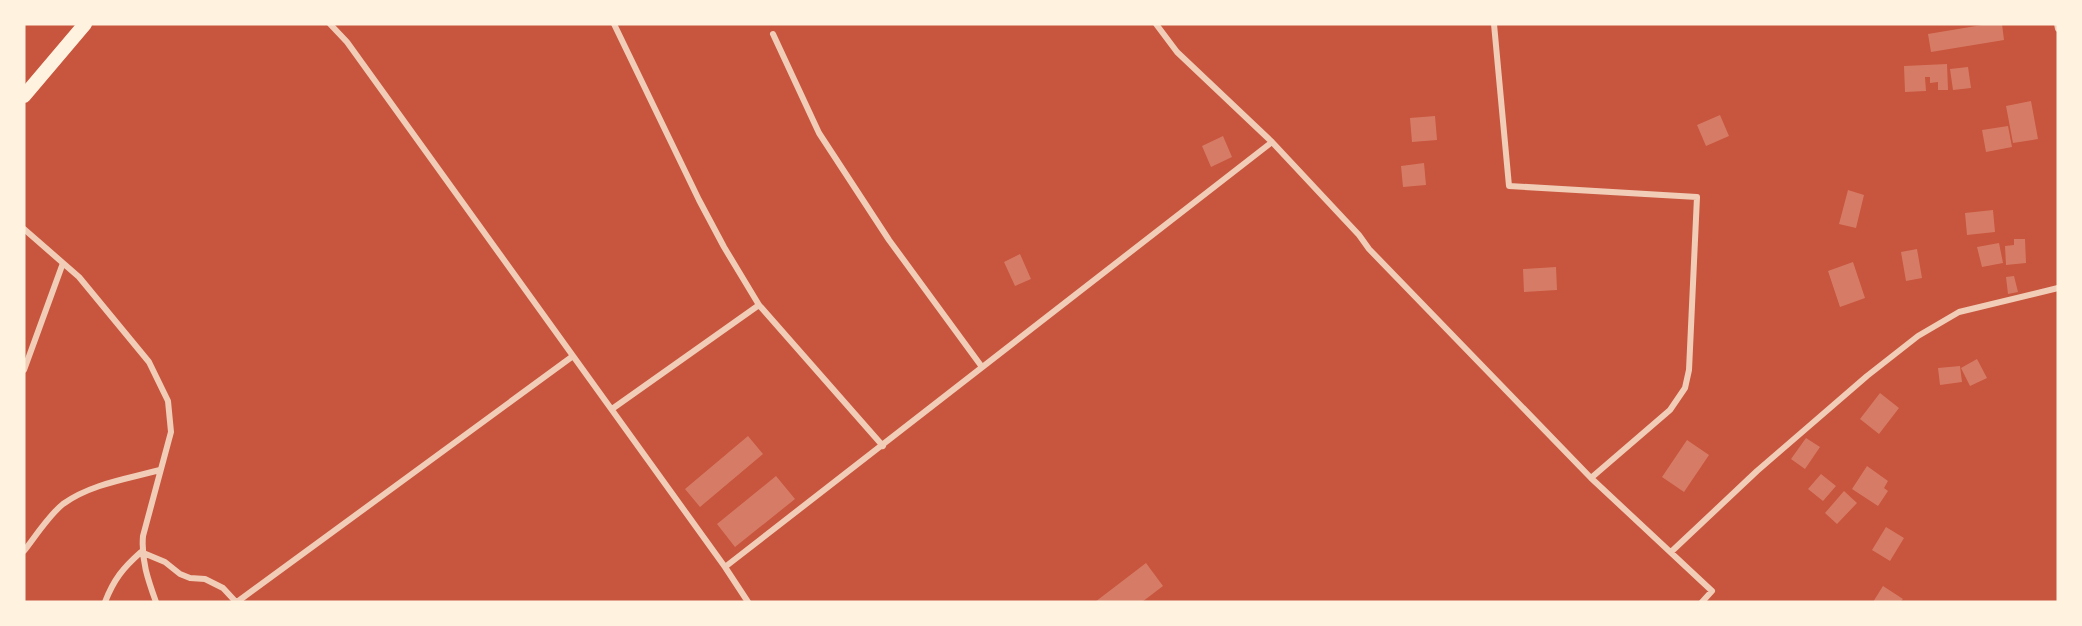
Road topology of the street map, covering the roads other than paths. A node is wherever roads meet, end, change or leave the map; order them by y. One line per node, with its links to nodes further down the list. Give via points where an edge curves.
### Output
1 (85, 24): 9 (main road)
2 (330, 24): 15 (street, via 347,42)
3 (615, 24): 14 (street, via 699,200)
4 (1156, 24): 10 (street, via 1177,52)
5 (1494, 24): 21 (street, via 1509,186 1697,197 1685,388 1670,410)
6 (2057, 24): 7 (street)
7 (2058, 29)
8 (773, 34): 16 (street, via 802,100 835,159)
9 (24, 96)
10 (1272, 142): 16 (street); 21 (street, via 1369,249)
11 (24, 229): 12 (street)
12 (63, 263): 17 (street); 20 (street, via 149,362 160,383 168,401 171,432)
13 (2058, 288): 24 (street, via 1959,312 1918,336 1757,471)
14 (759, 305): 18 (street); 19 (street)
15 (573, 356): 18 (street); 28 (street)
16 (982, 367): 19 (street)
17 (24, 370)
18 (612, 409): 25 (street)
19 (883, 446): 25 (street)
20 (160, 470): 22 (street, via 91,488 74,498 61,506); 23 (street)
21 (1591, 478): 24 (street)
22 (24, 551)
23 (141, 552): 26 (street, via 124,567); 27 (street); 28 (street, via 165,562 180,574 223,588)
24 (1671, 552): 30 (street, via 1712,591)
25 (725, 567): 29 (street)
26 (105, 602)
27 (156, 602)
28 (236, 602)
29 (748, 602)
30 (1702, 602)

